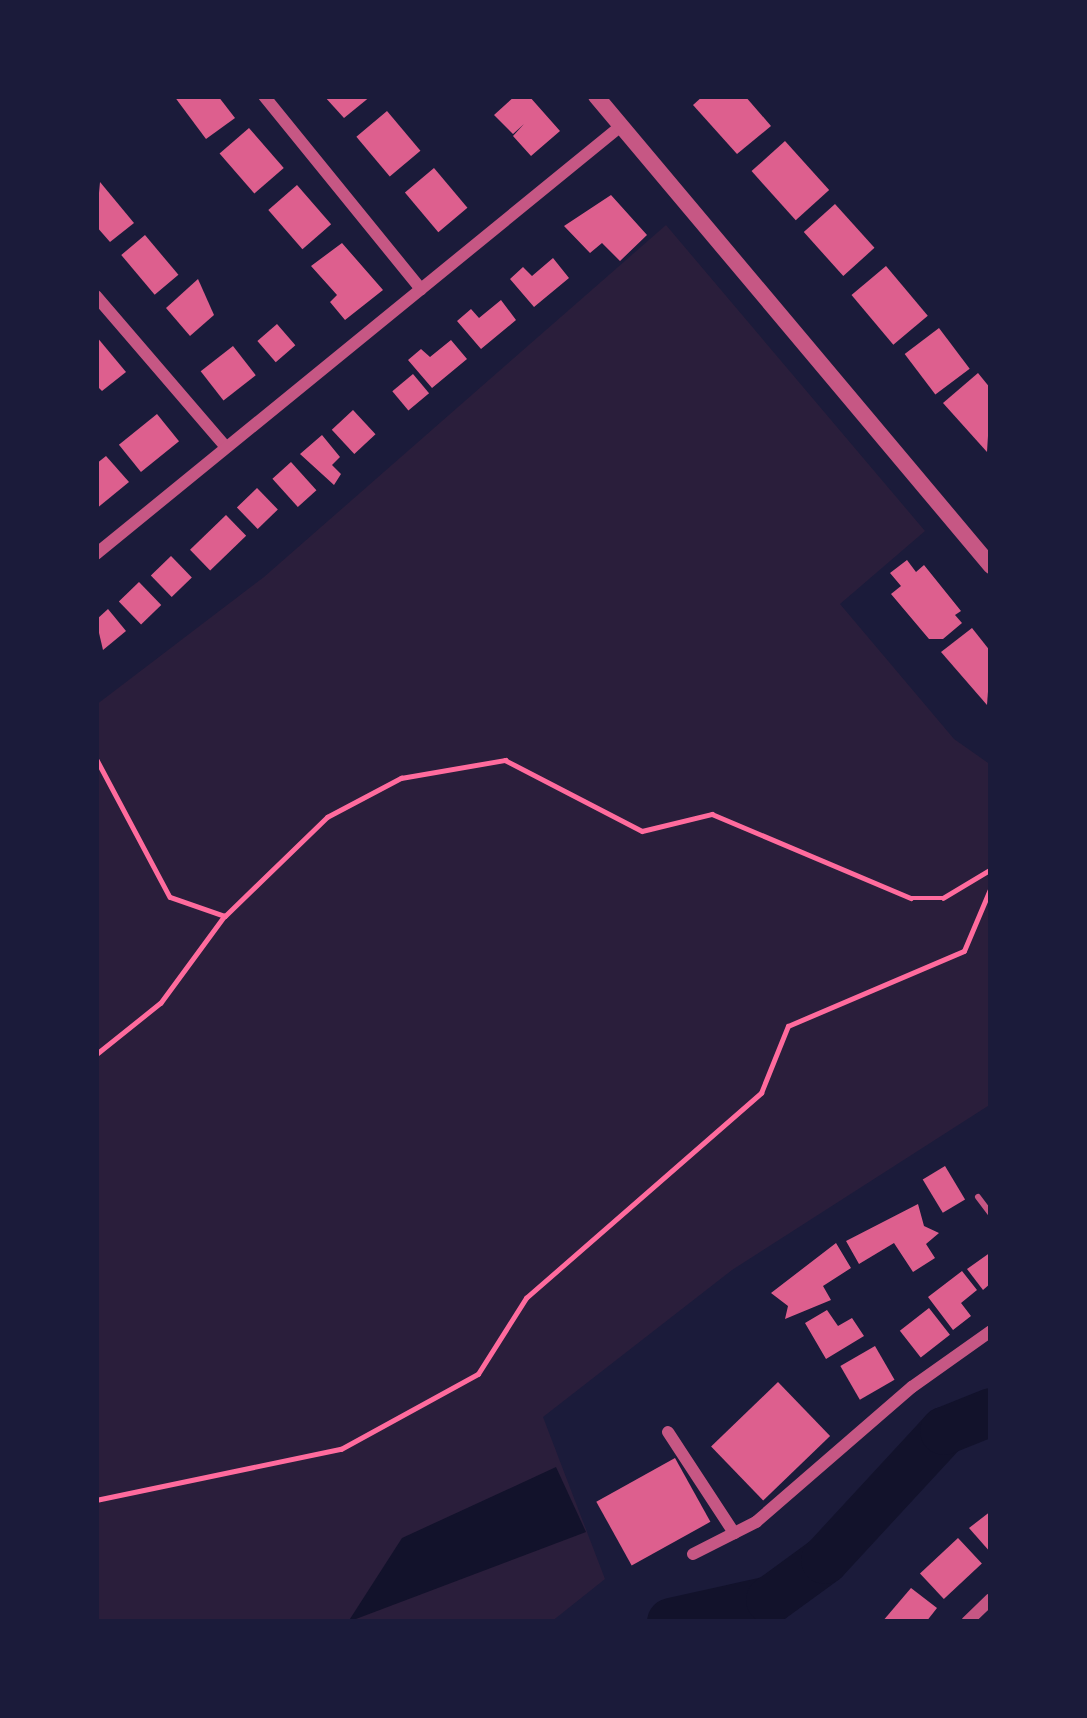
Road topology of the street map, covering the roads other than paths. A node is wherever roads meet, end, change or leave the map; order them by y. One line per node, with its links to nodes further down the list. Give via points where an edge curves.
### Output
1 (264, 96): 4 (street)
2 (596, 96): 3 (street)
3 (621, 125): 4 (street); 8 (street)
4 (421, 289): 6 (street)
5 (96, 296): 6 (street)
6 (226, 446): 7 (street)
7 (96, 554)
8 (991, 566)
9 (978, 1197): 10 (lane)
10 (991, 1214)
11 (991, 1330): 13 (street)
12 (668, 1432): 13 (street)
13 (734, 1533): 14 (street)
14 (693, 1554)
15 (991, 1599): 16 (street)
16 (967, 1622)

